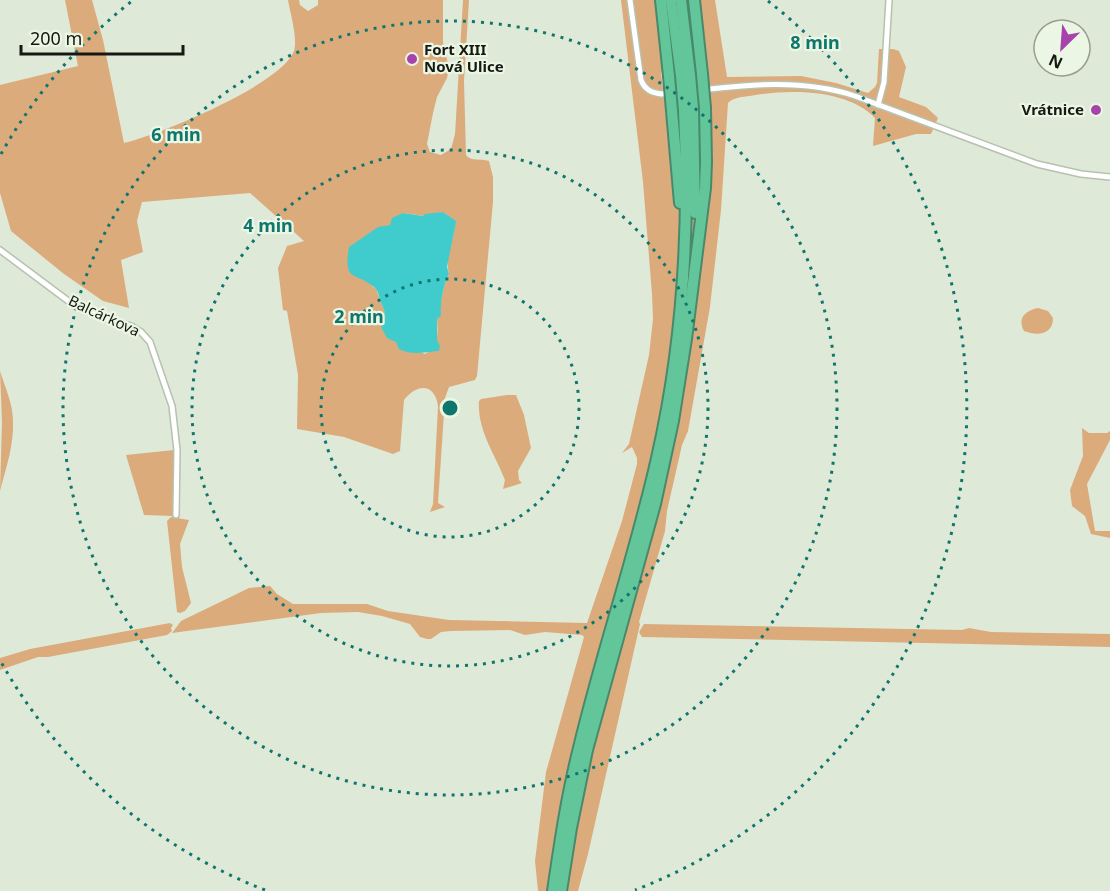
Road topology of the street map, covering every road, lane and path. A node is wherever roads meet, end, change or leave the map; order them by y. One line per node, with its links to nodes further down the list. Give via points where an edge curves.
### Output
1 (630, 0): 8 (street, via 641,80 651,92 796,84 829,88)
2 (660, 0): 7 (highway)
3 (671, 0): 7 (highway)
4 (681, 0): 7 (highway)
5 (693, 0): 9 (highway, bridge, via 702,74)
6 (889, 0): 8 (street, via 884,82)
7 (680, 76): 9 (highway, bridge)
8 (878, 105): 10 (street, via 1037,164)
9 (688, 110): 13 (highway, via 684,261 676,352 657,458 579,747); 14 (highway, via 696,170 693,273 674,421 587,750)
10 (1110, 177)
11 (0, 250): 12 (street, Balcárkova, via 75,306 131,326 150,342 172,406 177,450)
12 (176, 516)
13 (553, 891)
14 (561, 891)

